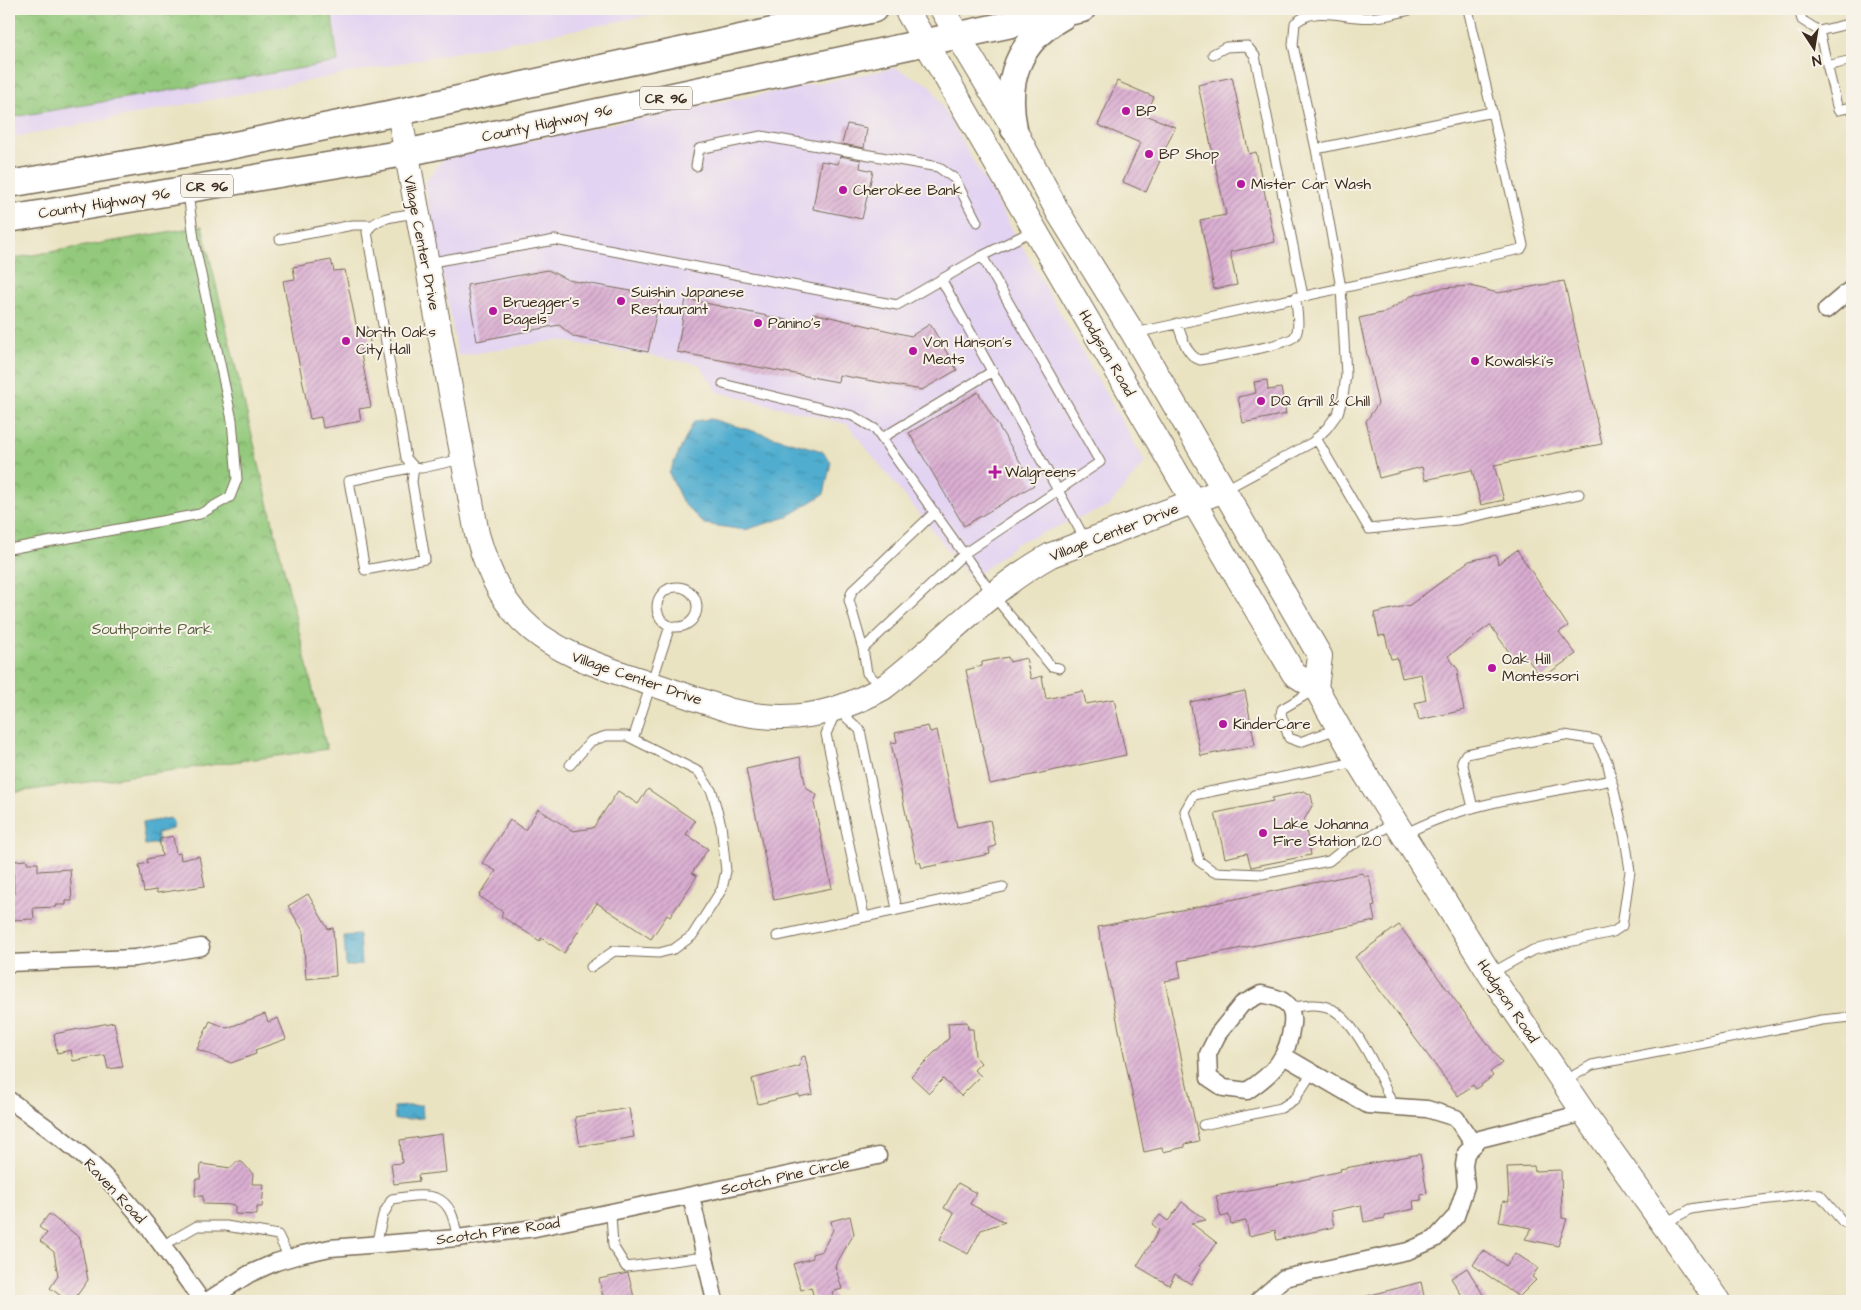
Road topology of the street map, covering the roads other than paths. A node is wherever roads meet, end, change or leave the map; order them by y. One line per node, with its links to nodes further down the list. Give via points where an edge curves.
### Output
1 (874, 9): 8 (main road, CR 96)
2 (906, 9): 12 (main road, Hodgson Road)
3 (942, 9): 11 (main road, Hodgson Road)
4 (1414, 9): 20 (lane, via 1375,18 1319,13 1304,16 1295,23 1293,45)
5 (1468, 9): 18 (lane)
6 (1799, 9): 10 (lane, via 1802,20)
7 (1076, 10): 11 (main road, County Highway 96 / CR 96); 19 (main road, via 1044,28 1022,55 1010,88)
8 (824, 15): 17 (main road, CR 96)
9 (1852, 23): 10 (lane)
10 (1819, 31): 15 (lane)
11 (956, 35): 12 (main road, County Highway 96 / CR 96); 19 (main road, Hodgson Road)
12 (926, 42): 21 (main road, County Highway 96 / CR 96); 29 (main road, Hodgson Road)
13 (1213, 54): 36 (lane, via 1226,47 1247,46 1255,56)
14 (1852, 60): 15 (lane)
15 (1827, 66): 16 (lane, via 1838,110)
16 (1852, 107)
17 (399, 112): 21 (main road, Village Center Drive); 23 (main road, CR 96, via 220,148)
18 (1492, 112): 20 (lane); 34 (lane, via 1523,245 1521,249)
19 (1014, 129): 39 (main road, Hodgson Road, via 1058,212)
20 (1316, 149): 34 (lane)
21 (406, 154): 24 (main road, County Highway 96 / CR 96); 25 (main road, Village Center Drive)
22 (696, 166): 27 (lane, via 699,149 761,136 938,167 955,179)
23 (9, 184)
24 (187, 189): 26 (main road, County Highway 96 / CR 96); 52 (lane, via 195,246 232,420 237,479 230,497 200,514)
25 (417, 213): 28 (lane); 32 (main road, Village Center Drive)
26 (9, 219)
27 (977, 222)
28 (370, 225): 30 (lane); 45 (lane, via 366,240 406,458)
29 (1035, 230): 31 (lane); 49 (main road, Hodgson Road)
30 (280, 238)
31 (982, 256): 33 (lane); 46 (lane, via 1100,462)
32 (426, 263): 33 (lane, via 555,240 897,304); 44 (main road, Village Center Drive)
33 (942, 279): 40 (lane)
34 (1341, 288): 36 (lane); 43 (lane, via 1346,375 1343,397 1338,413)
35 (1852, 288): 37 (street)
36 (1300, 297): 38 (lane); 38 (lane, via 1298,331 1288,341 1200,360 1186,347)
37 (1826, 310)
38 (1177, 323): 39 (lane)
39 (1133, 333): 47 (main road, Hodgson Road)
40 (993, 371): 42 (lane); 46 (lane)
41 (723, 384): 42 (lane, via 853,416 876,429)
42 (882, 438): 50 (lane)
43 (1316, 438): 47 (lane, via 1286,458); 48 (lane, via 1369,529 1458,520)
44 (463, 458): 45 (lane); 58 (main road, Village Center Drive, via 485,563 511,609 528,627 568,654)
45 (414, 467): 45 (lane, via 349,482 365,570 425,559 412,482)
46 (1059, 489): 51 (lane); 53 (lane)
47 (1224, 490): 49 (main road, Village Center Drive); 60 (main road, Hodgson Road, via 1320,656)
48 (1579, 494)
49 (1194, 502): 51 (main road, Village Center Drive); 60 (main road, Hodgson Road, via 1294,674)
50 (935, 512): 53 (lane); 56 (lane, via 852,591 848,600)
51 (1086, 541): 54 (main road, Village Center Drive, via 1037,562)
52 (9, 549)
53 (965, 553): 54 (lane); 56 (lane)
54 (993, 595): 57 (lane, via 1051,666); 59 (main road, Village Center Drive)
55 (670, 626): 55 (lane, via 683,626 694,618 698,606 694,595 685,588 670,587 660,595 656,606 659,618); 58 (lane)
56 (863, 649): 59 (lane, via 867,674)
57 (1059, 668)
58 (652, 684): 61 (main road, Village Center Drive, via 760,717 785,718); 63 (lane)
59 (883, 688): 61 (main road, Village Center Drive)
60 (1316, 688): 62 (main road, Hodgson Road); 62 (lane, via 1282,709 1290,738 1300,742)
61 (837, 709): 70 (lane, via 860,730); 71 (lane, via 826,734)
62 (1339, 728): 64 (main road, Hodgson Road)
63 (633, 739): 65 (lane, via 606,736 591,741); 75 (lane, via 699,772 712,792 721,825 726,871 722,888 711,909 692,936 674,949 659,953 614,951)
64 (1358, 762): 68 (main road, Hodgson Road); 68 (lane, via 1194,795 1185,811 1199,862 1214,872 1262,874 1329,861 1344,849)
65 (570, 765)
66 (1612, 780): 67 (lane); 67 (lane, via 1596,740 1564,735 1466,754 1462,761); 76 (lane, via 1630,871 1622,926 1613,932 1533,950)
67 (1473, 808): 68 (lane)
68 (1400, 829): 76 (main road, Hodgson Road)
69 (1003, 887): 70 (lane)
70 (897, 910): 71 (lane)
71 (864, 916): 72 (lane)
72 (777, 936)
73 (201, 947): 74 (street, via 136,958)
74 (9, 963)
75 (591, 966)
76 (1490, 974): 81 (main road, Hodgson Road)
77 (1289, 1008): 79 (street, via 1293,1015 1292,1025 1290,1044); 79 (street, via 1285,1002 1261,994 1242,1004 1218,1034 1208,1054 1209,1078 1224,1088 1247,1091 1264,1080); 83 (lane, via 1329,1007 1355,1031)
78 (1852, 1017): 81 (lane, via 1592,1065)
79 (1284, 1056): 80 (street)
80 (1311, 1074): 83 (street, via 1368,1105); 85 (lane, via 1295,1099 1281,1108)
81 (1563, 1082): 84 (main road, Hodgson Road)
82 (9, 1100): 94 (street, Raven Road, via 103,1174)
83 (1393, 1106): 86 (street, via 1426,1109 1456,1118)
84 (1584, 1113): 86 (street, via 1480,1139); 91 (main road, Hodgson Road)
85 (1203, 1125)
86 (1474, 1145): 100 (street, via 1466,1153 1466,1186 1456,1216 1435,1239 1408,1251 1284,1278)
87 (878, 1156): 88 (street, Scotch Pine Circle)
88 (691, 1196): 89 (street, Scotch Pine Road); 95 (street)
89 (611, 1214): 92 (street, Scotch Pine Road); 95 (lane, via 613,1246 626,1267)
90 (1843, 1222): 91 (lane, via 1820,1195 1810,1194 1691,1209)
91 (1663, 1224): 101 (main road, Hodgson Road)
92 (457, 1238): 93 (street, Scotch Pine Road); 93 (lane, via 455,1218 442,1200 421,1194 392,1199 383,1215)
93 (376, 1245): 96 (street, Scotch Pine Road, via 330,1248)
94 (162, 1246): 96 (lane, via 197,1226 226,1226 278,1235); 97 (street, Raven Road)
95 (704, 1257): 99 (street)
96 (289, 1258): 98 (street, Scotch Pine Road, via 248,1274)
97 (202, 1301)
98 (206, 1301)
99 (715, 1301)
100 (1258, 1301)
101 (1718, 1301)

